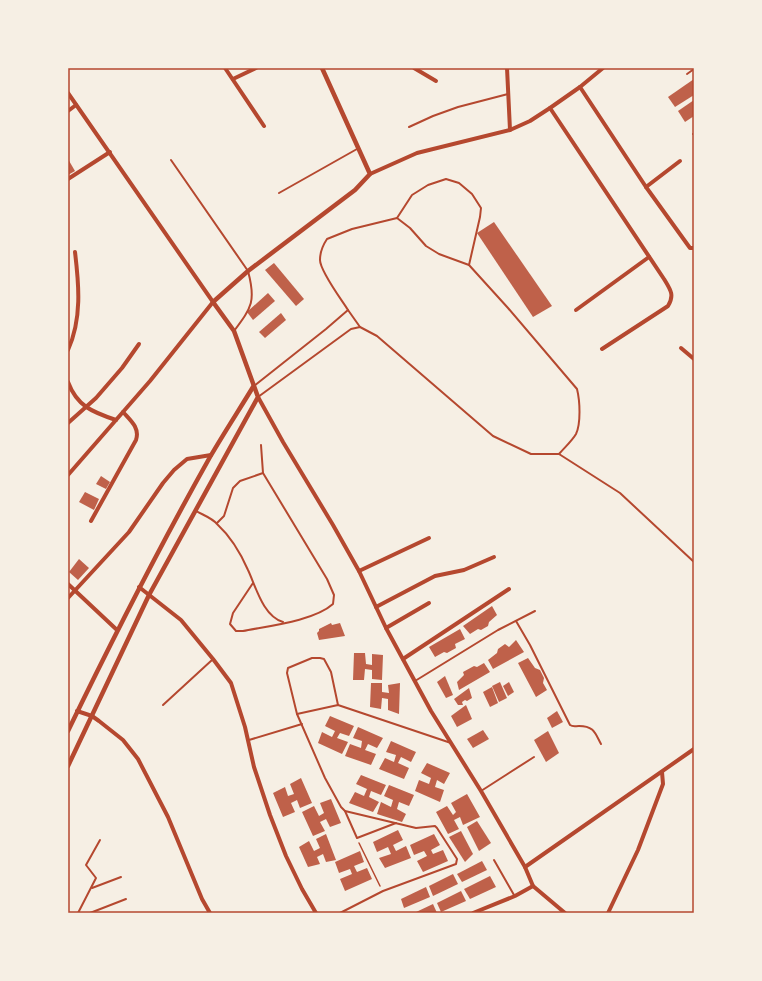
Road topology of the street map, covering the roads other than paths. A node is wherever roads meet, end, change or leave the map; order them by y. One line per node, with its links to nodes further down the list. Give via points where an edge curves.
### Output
1 (225, 68): 9 (street)
2 (256, 68): 9 (street)
3 (322, 68): 20 (street)
4 (414, 68): 10 (street)
5 (507, 68): 13 (street)
6 (603, 68): 11 (street)
7 (694, 69): 8 (lane)
8 (687, 74)
9 (233, 79): 17 (street)
10 (436, 81)
11 (580, 87): 15 (street); 26 (street)
12 (68, 93): 14 (street)
13 (508, 94): 18 (lane, via 458,107); 19 (street)
14 (76, 105): 16 (street); 21 (street)
15 (550, 108): 19 (street); 31 (street)
16 (68, 111)
17 (264, 126)
18 (409, 128)
19 (510, 130): 24 (street, via 417,154)
20 (358, 148): 24 (street); 27 (lane)
21 (110, 152): 25 (street); 34 (street)
22 (171, 160): 33 (lane)
23 (680, 162): 26 (street)
24 (370, 174): 33 (street, via 343,200)
25 (68, 179)
26 (646, 187): 29 (street, via 690,248)
27 (279, 194)
28 (397, 218): 32 (lane, via 426,246 439,254); 32 (lane, via 412,195 428,185 446,179 458,183 472,194 481,208); 35 (lane, via 352,229 327,239 321,249 320,260 325,273)
29 (694, 248)
30 (75, 252): 42 (street, via 79,307)
31 (649, 257): 36 (street); 41 (street, via 671,292 672,300 668,306)
32 (469, 265): 52 (lane, via 577,389 580,401 576,434)
33 (248, 271): 34 (street); 38 (lane, via 252,300 246,315)
34 (213, 302): 38 (street); 48 (street)
35 (348, 310): 37 (lane); 45 (lane)
36 (576, 310)
37 (360, 327): 46 (lane, via 351,329); 52 (lane, via 377,336 493,436 531,454)
38 (234, 332): 45 (street)
39 (139, 344): 47 (street, via 122,368)
40 (681, 348): 43 (street)
41 (602, 349)
42 (68, 350)
43 (694, 359)
44 (68, 382): 47 (street, via 73,394)
45 (253, 387): 46 (street); 53 (street)
46 (258, 397): 56 (street); 62 (street)
47 (86, 407): 49 (street); 50 (street)
48 (123, 412): 49 (street); 57 (street, via 138,434)
49 (116, 420): 55 (street)
50 (68, 423)
51 (261, 445): 54 (lane)
52 (559, 454): 61 (lane, via 620,493)
53 (211, 455): 65 (street); 67 (street, via 187,459 174,470 129,532)
54 (263, 473): 58 (lane, via 240,481 233,488 224,516); 74 (lane, via 334,595 333,604 328,609 297,621)
55 (68, 475)
56 (195, 511): 58 (lane); 68 (street)
57 (91, 521)
58 (217, 523): 63 (lane, via 233,543)
59 (429, 538): 62 (street)
60 (494, 557): 71 (street, via 464,570 435,576)
61 (694, 562)
62 (359, 571): 71 (street)
63 (254, 583): 74 (lane, via 266,610 273,617); 74 (lane, via 233,614 230,624 233,628 236,631 243,631)
64 (68, 584): 67 (street)
65 (139, 587): 68 (street); 76 (street)
66 (509, 589): 77 (street)
67 (76, 591): 69 (street); 76 (street)
68 (150, 595): 78 (street, via 181,620); 84 (street)
69 (68, 598)
70 (429, 603): 75 (street)
71 (376, 607): 75 (street)
72 (534, 611): 73 (lane)
73 (516, 621): 79 (lane); 89 (lane, via 570,725 590,727)
74 (285, 622)
75 (386, 628): 77 (street)
76 (117, 630): 82 (street)
77 (403, 659): 79 (street)
78 (213, 660): 80 (lane); 87 (street, via 231,683)
79 (415, 681): 88 (street)
80 (163, 705)
81 (338, 705): 83 (lane); 83 (lane, via 331,672 324,659 312,658 286,670); 88 (lane)
82 (77, 711): 84 (street); 86 (street)
83 (297, 714): 85 (lane)
84 (92, 716): 92 (street); 107 (street, via 123,740 138,759 168,817)
85 (302, 724): 87 (lane); 95 (lane, via 325,778)
86 (68, 731)
87 (248, 740): 108 (street, via 254,768 286,856)
88 (452, 744): 94 (street)
89 (601, 744)
90 (694, 749): 93 (street)
91 (534, 757): 94 (lane)
92 (68, 766)
93 (662, 772): 99 (street); 112 (street, via 663,784)
94 (481, 790): 99 (street)
95 (345, 811): 96 (lane); 96 (lane, via 357,838)
96 (396, 824): 109 (lane, via 420,829 432,826 437,828 457,859 456,864 383,891)
97 (100, 840): 102 (lane, via 86,865 96,878)
98 (494, 860): 103 (lane)
99 (525, 867): 101 (street)
100 (121, 877): 102 (lane)
101 (533, 886): 103 (street); 111 (street)
102 (91, 888): 105 (lane)
103 (515, 896): 110 (street)
104 (126, 899): 106 (lane)
105 (78, 913)
106 (90, 913)
107 (210, 913)
108 (316, 913)
109 (340, 913)
110 (473, 913)
111 (563, 913)
112 (608, 913)

